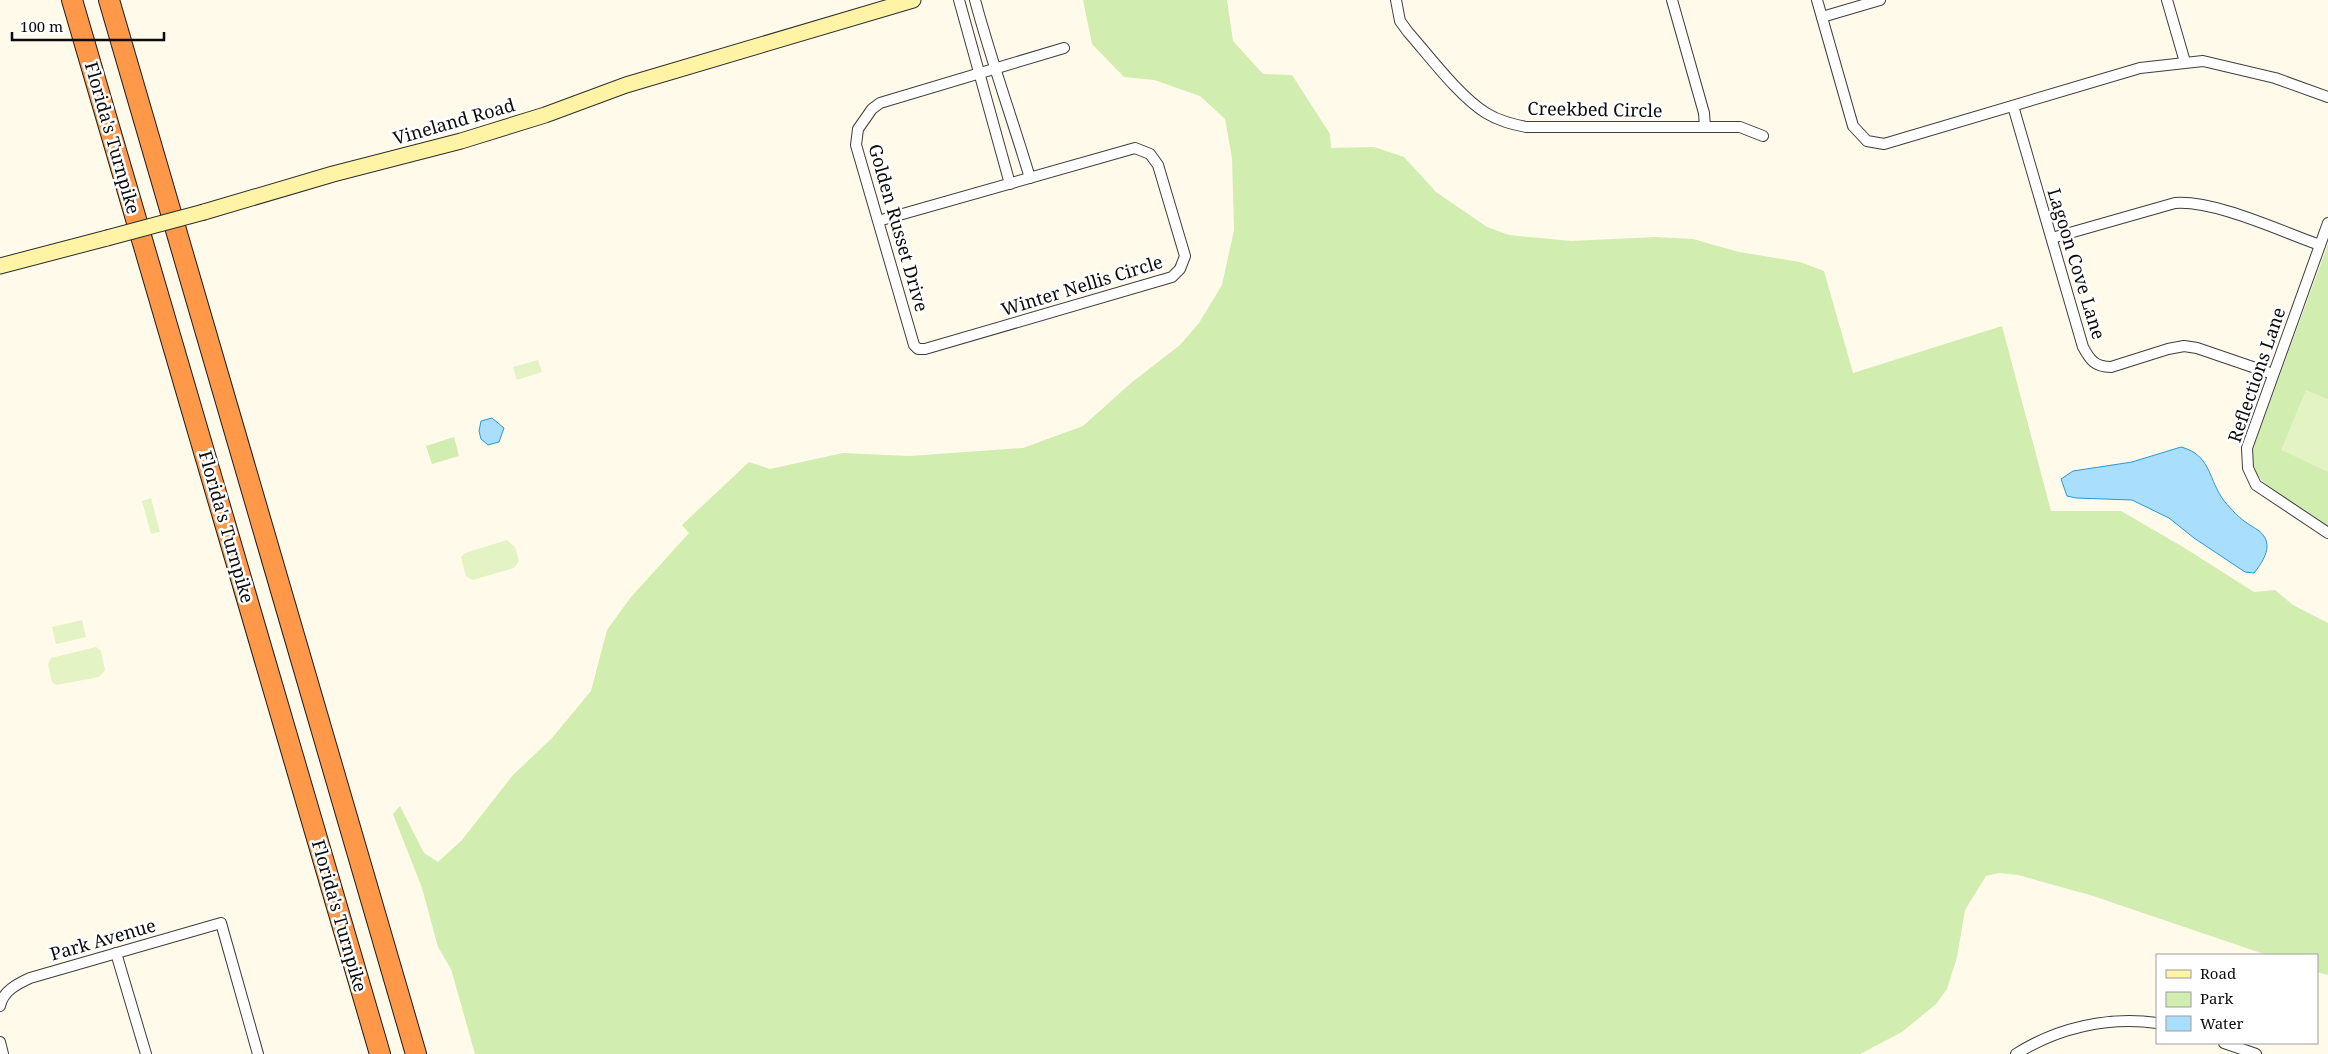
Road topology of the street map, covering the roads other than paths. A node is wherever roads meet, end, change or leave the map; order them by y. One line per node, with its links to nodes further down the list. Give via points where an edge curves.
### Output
1 (72, 0): 40 (highway, Florida's Turnpike)
2 (109, 0): 41 (highway, Florida's Turnpike)
3 (913, 0): 28 (main road, Vineland Road, bridge, via 626,85 545,115 453,143)
4 (959, 0): 13 (street)
5 (976, 0): 12 (street)
6 (1396, 0): 20 (street, Creekbed Circle, via 1400,21 1408,32 1471,102 1505,123 1526,127)
7 (1672, 0): 20 (street, via 1704,113)
8 (1817, 0): 11 (street)
9 (1880, 0): 11 (street)
10 (2167, 0): 15 (street)
11 (1822, 17): 19 (street, via 1853,126 1867,141 1884,144)
12 (985, 37): 13 (street); 16 (street)
13 (971, 41): 17 (street)
14 (1064, 48): 16 (street, Golden Russet Drive)
15 (2185, 62): 18 (street, via 2203,61 2248,70); 19 (street, via 2140,68)
16 (997, 68): 17 (street, Golden Russet Drive); 22 (street)
17 (978, 73): 23 (street); 24 (street, Golden Russet Drive, via 880,103 858,129 856,145)
18 (2328, 98)
19 (2013, 106): 26 (street, Lagoon Cove Lane)
20 (1705, 127): 21 (street, Creekbed Circle, via 1740,127)
21 (1763, 136)
22 (1030, 178): 23 (street, Winter Nellis Circle); 29 (street, Winter Nellis Circle, via 1135,148 1150,154 1158,165 1185,256 1180,269 1172,277)
23 (1010, 184): 24 (street, Winter Nellis Circle)
24 (878, 221): 29 (street, Golden Russet Drive)
25 (2328, 223): 27 (street, Reflections Lane)
26 (2052, 238): 27 (street, via 2175,203 2189,202 2210,205); 30 (street, Lagoon Cove Lane, via 2083,347 2090,360 2099,367 2111,367 2184,346)
27 (2320, 245): 30 (street, Reflections Lane)
28 (0, 266)
29 (918, 349)
30 (2274, 374): 31 (street, Reflections Lane, via 2247,448 2248,468 2256,485)
31 (2328, 533)
32 (116, 953): 33 (street, Park Avenue, via 30,978 12,987); 38 (street); 39 (street, Park Avenue, via 222,923)
33 (0, 1002)
34 (2156, 1023): 42 (street, via 2131,1021 2086,1025 2037,1040)
35 (0, 1042): 37 (street)
36 (2227, 1044): 43 (street)
37 (3, 1054)
38 (146, 1054)
39 (258, 1054)
40 (380, 1054)
41 (416, 1054)
42 (2016, 1054)
43 (2256, 1054)

